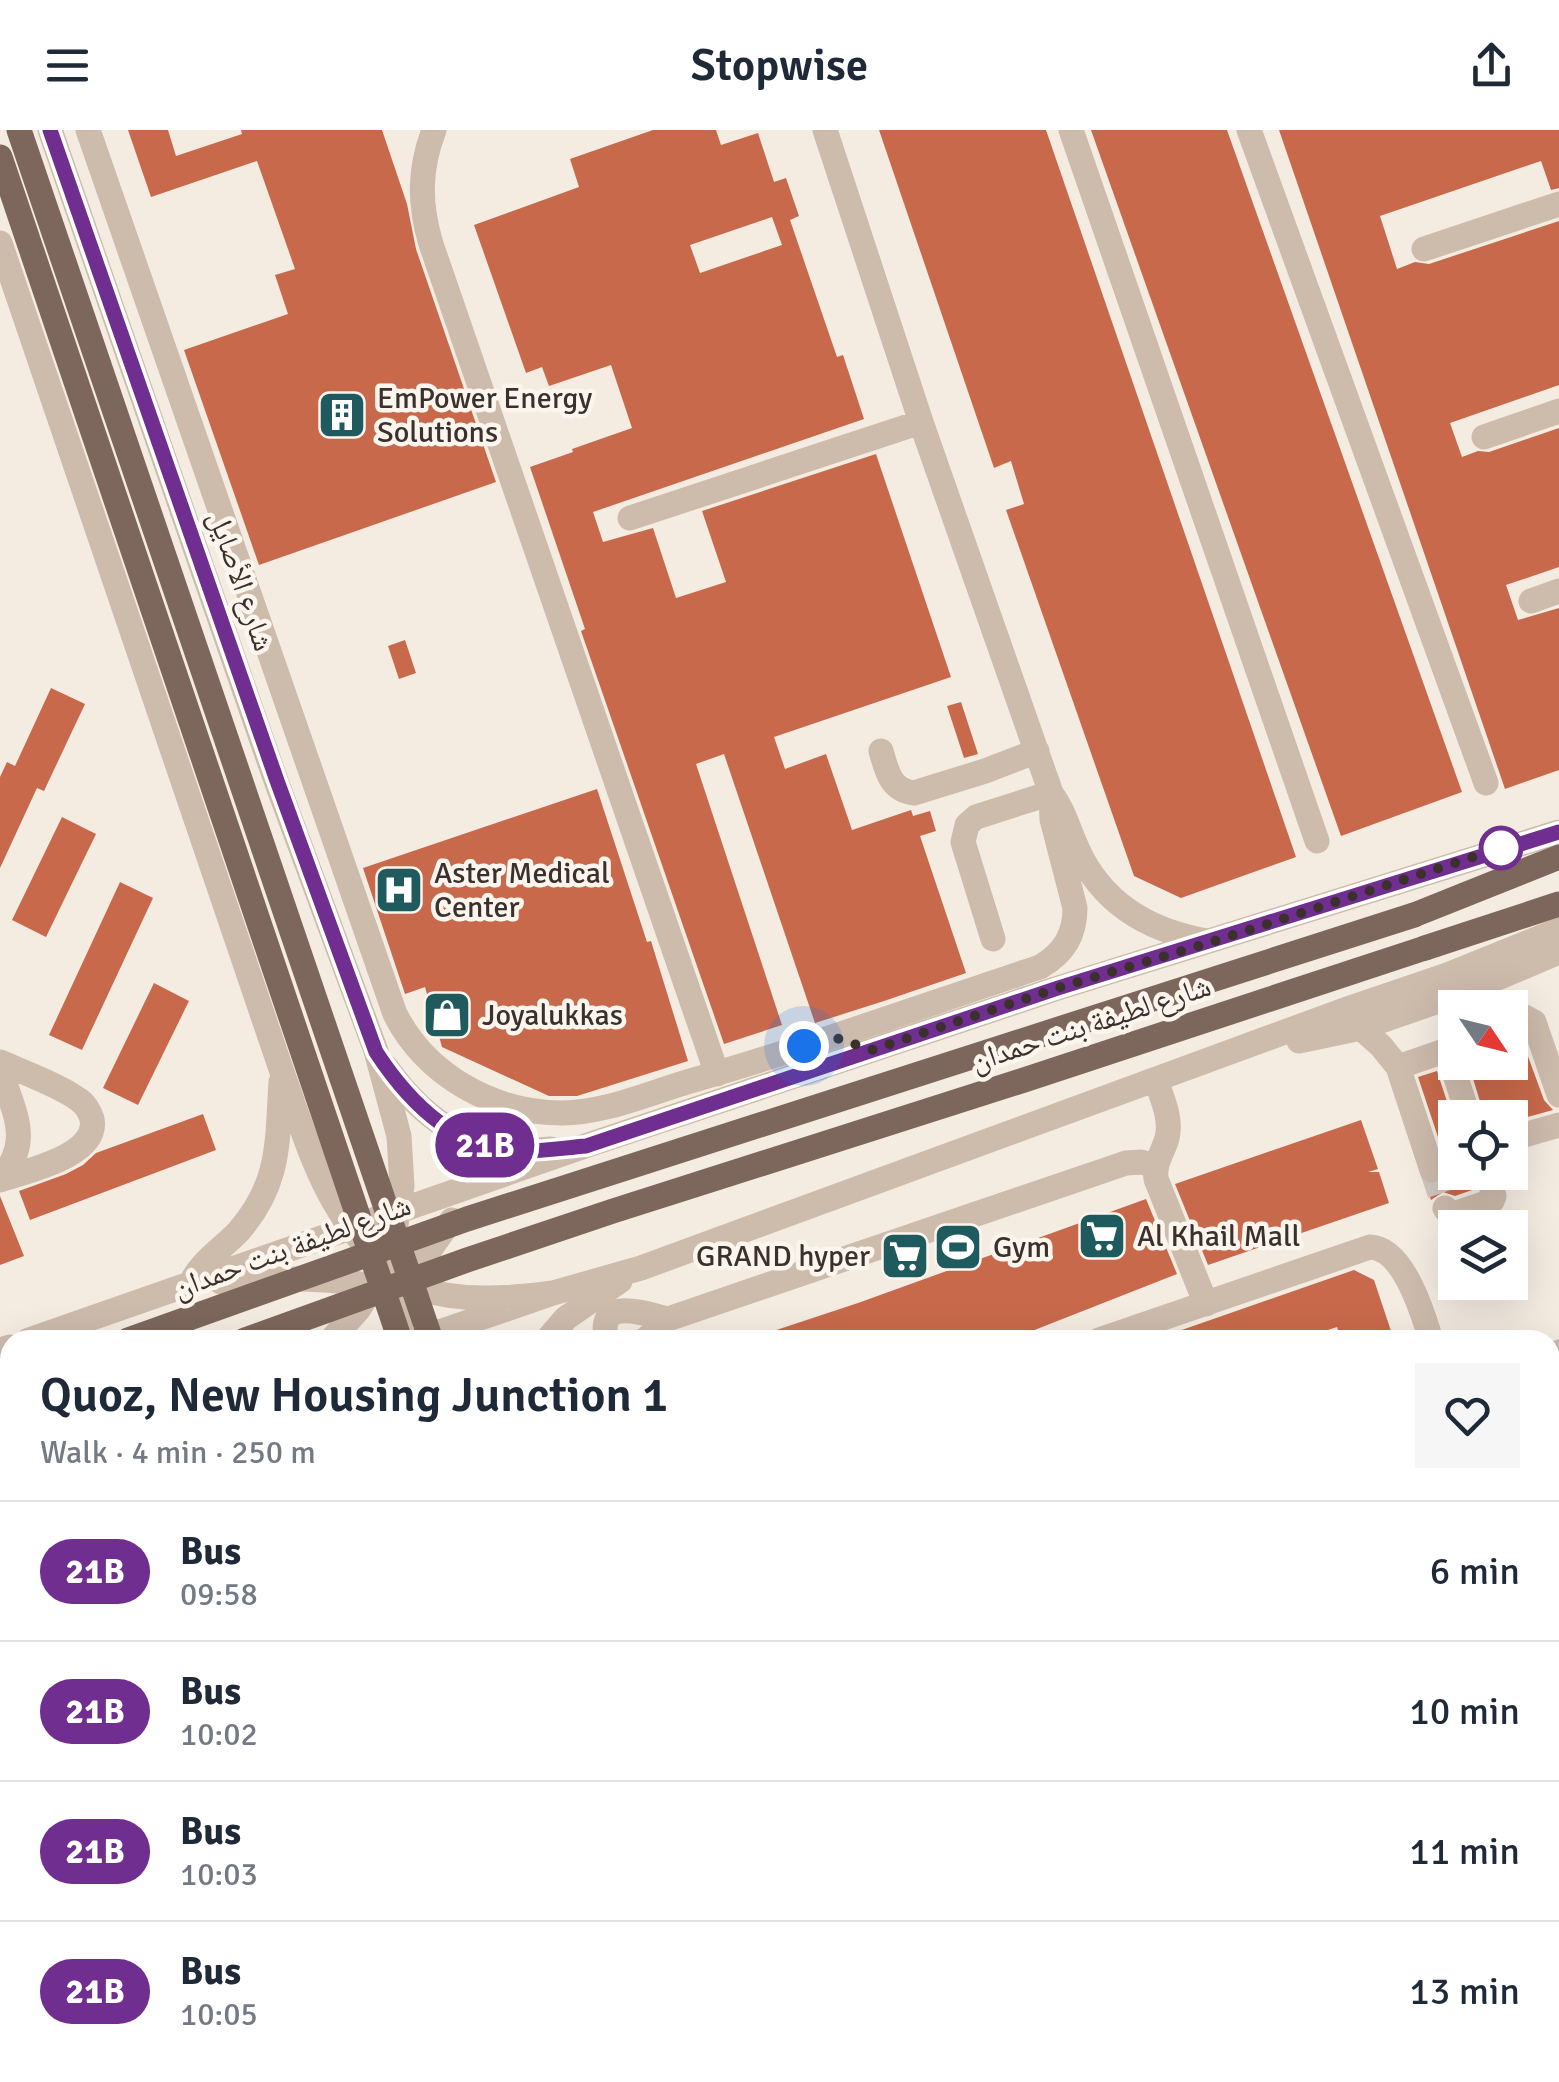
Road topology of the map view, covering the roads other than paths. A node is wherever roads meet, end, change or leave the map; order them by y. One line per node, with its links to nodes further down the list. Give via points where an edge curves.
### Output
1 (19, 130): 73 (main road, bridge)
2 (50, 130): 21 (street, شارع الأصايل)
3 (88, 130): 18 (street)
4 (434, 130): 44 (street, via 421,196 431,244)
5 (824, 130): 13 (street)
6 (1070, 130): 25 (street)
7 (1249, 130): 22 (street)
8 (0, 157): 70 (main road, bridge)
9 (1559, 204): 11 (street)
10 (0, 244): 43 (street)
11 (1424, 249)
12 (1559, 410): 14 (street)
13 (921, 422): 15 (street); 20 (street)
14 (1484, 436)
15 (630, 518)
16 (1559, 590): 17 (street)
17 (1530, 601)
18 (282, 683): 21 (street); 44 (street, via 395,1014 423,1055 485,1097 559,1113 584,1112)
19 (881, 751): 20 (street, via 894,784 914,793)
20 (1037, 751): 23 (street)
21 (276, 778): 39 (street, شارع الأصايل)
22 (1486, 783)
23 (1051, 794): 29 (street, via 967,825 963,842); 30 (street, via 1086,866 1116,904 1160,929); 36 (street, via 1075,908 1063,949 1040,967)
24 (1559, 832): 30 (street)
25 (1317, 841)
26 (1559, 858): 67 (main road, شارع لطيفة بنت حمدان, bridge, via 1414,915 466,1219)
27 (1559, 904): 68 (main road, شارع لطيفة بنت حمدان, bridge, via 613,1211)
28 (1559, 930): 37 (street)
29 (993, 939)
30 (1212, 942): 38 (street)
31 (1559, 952): 32 (street)
32 (1484, 990)
33 (1438, 1007): 35 (street)
34 (1528, 1018): 46 (street)
35 (1361, 1028): 37 (street, via 1260,1050); 42 (street)
36 (833, 1037): 38 (street); 44 (street)
37 (1245, 1047): 45 (street)
38 (872, 1050): 50 (street)
39 (376, 1052): 50 (street, via 410,1096 454,1134 512,1150); 57 (street, via 399,1136)
40 (1438, 1052): 42 (street)
41 (0, 1065): 49 (street); 51 (street, via 88,1108 88,1141)
42 (1398, 1067): 52 (street)
43 (282, 1072): 58 (street, via 324,1186); 61 (street, via 277,1148 265,1193)
44 (717, 1074)
45 (1156, 1080): 53 (street, via 1169,1126); 59 (street)
46 (1559, 1095)
47 (1559, 1125): 48 (street)
48 (1528, 1134)
49 (20, 1136): 51 (street); 54 (street)
50 (586, 1146): 57 (street); 62 (street, via 464,1210 422,1260)
51 (64, 1156): 54 (street)
52 (1438, 1161)
53 (1156, 1166): 64 (street); 65 (street, via 1126,1163)
54 (0, 1180)
55 (1492, 1190): 56 (street, via 1492,1201 1454,1214)
56 (1445, 1208)
57 (399, 1211): 58 (street); 60 (street)
58 (348, 1227): 60 (street); 61 (street)
59 (640, 1268): 63 (street); 75 (street)
60 (378, 1275): 61 (street); 62 (street); 69 (street)
61 (191, 1284): 66 (street)
62 (410, 1292): 63 (street, via 486,1299); 71 (street); 72 (street)
63 (554, 1293): 74 (street)
64 (1206, 1304): 78 (street); 79 (street, via 1348,1252 1380,1247 1404,1274)
65 (668, 1319): 76 (street, via 622,1310 609,1317); 77 (street)
66 (58, 1330)
67 (156, 1330)
68 (273, 1330)
69 (341, 1330)
70 (396, 1330)
71 (401, 1330)
72 (442, 1330)
73 (444, 1330)
74 (461, 1330)
75 (556, 1330)
76 (605, 1330)
77 (656, 1330)
78 (1129, 1330)
79 (1427, 1330)

